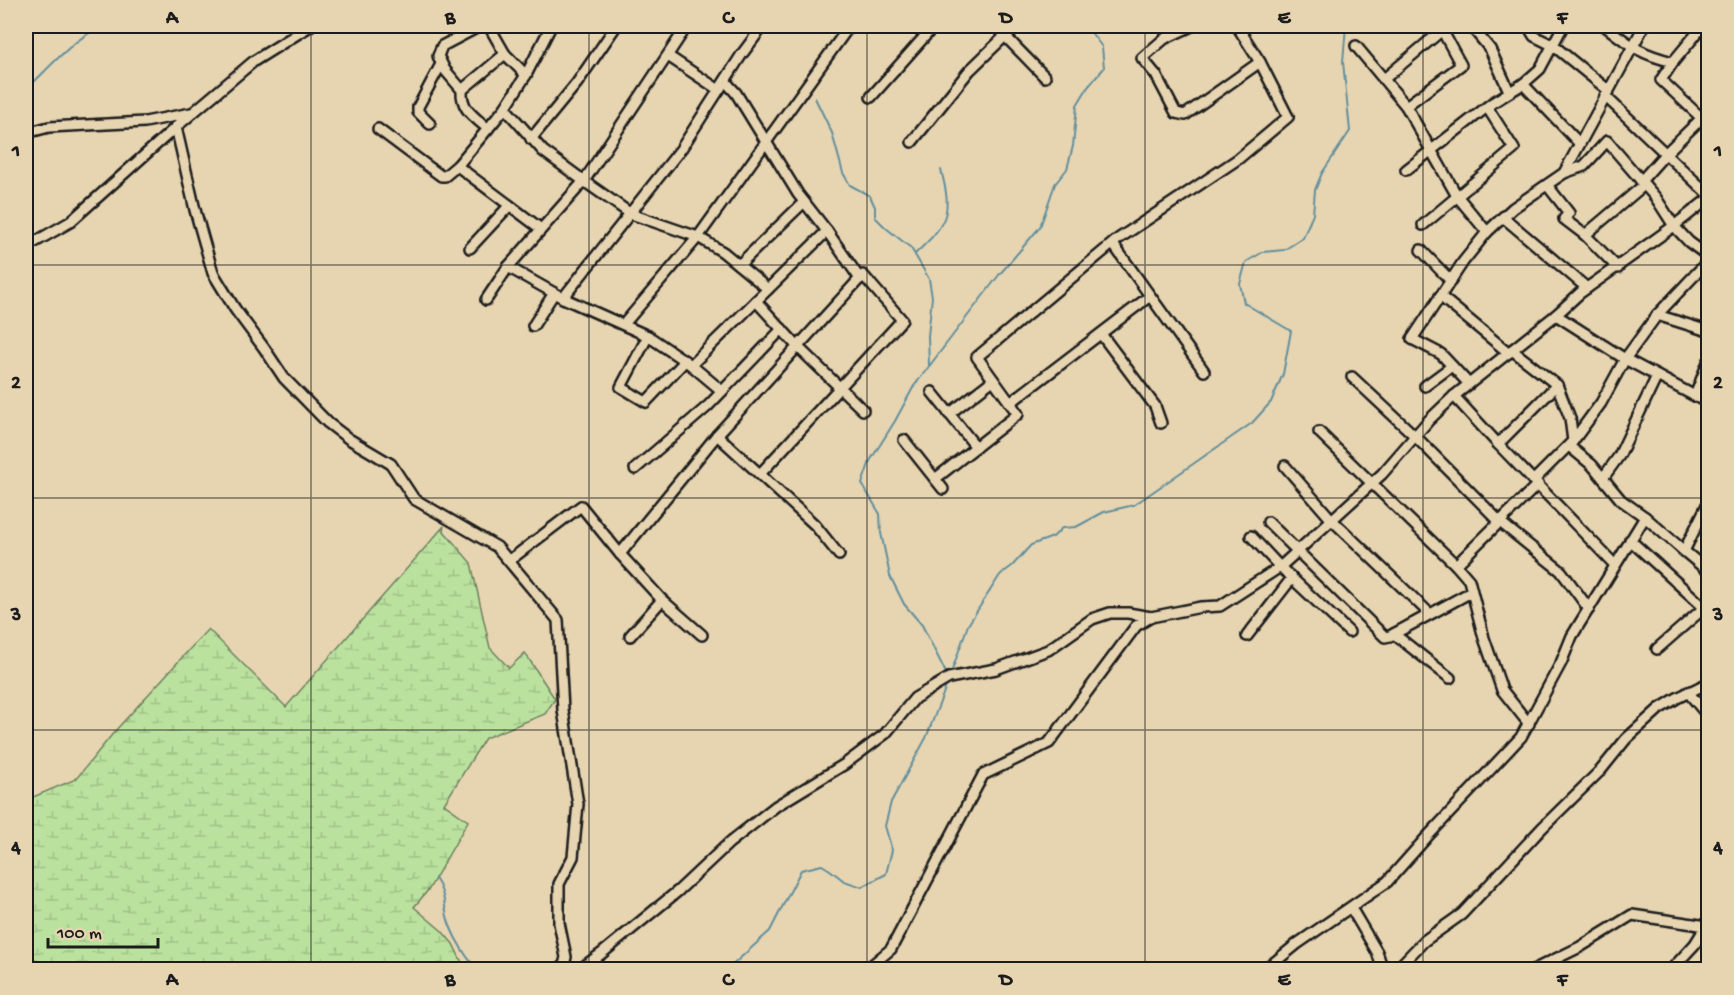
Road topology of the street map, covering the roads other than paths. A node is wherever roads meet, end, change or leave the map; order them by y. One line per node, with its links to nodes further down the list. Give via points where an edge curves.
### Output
1 (310, 26): 45 (street, via 254,61)
2 (453, 26): 22 (street)
3 (480, 26): 22 (street)
4 (489, 26): 27 (street)
5 (616, 26): 52 (street, via 577,83)
6 (687, 26): 28 (street)
7 (763, 26): 35 (street)
8 (849, 26): 53 (street)
9 (934, 26): 41 (street)
10 (997, 26): 23 (street)
11 (1018, 26): 23 (street)
12 (1192, 26): 29 (street, via 1164,39 1142,58 1179,115 1185,115)
13 (1237, 26): 29 (street)
14 (1471, 26): 39 (street, via 1490,49)
15 (1528, 26): 25 (street, via 1534,36)
16 (1563, 26): 25 (street)
17 (1605, 26): 26 (street)
18 (1644, 26): 26 (street)
19 (1704, 26): 30 (street)
20 (548, 27): 32 (street)
21 (1445, 28): 34 (street); 42 (street, via 1461,65)
22 (462, 35): 31 (street, via 442,46 438,56)
23 (1005, 36): 33 (street); 54 (street, via 969,71)
24 (1356, 46): 34 (street)
25 (1554, 46): 36 (street, via 1540,69); 40 (street)
26 (1632, 48): 30 (street); 40 (street)
27 (505, 54): 32 (street); 37 (street)
28 (668, 56): 38 (street); 61 (street)
29 (1260, 62): 78 (street, via 1288,117 1238,159)
30 (1673, 62): 46 (street, via 1661,80)
31 (441, 64): 37 (street); 47 (street, via 418,107)
32 (526, 75): 44 (street)
33 (1046, 77)
34 (1384, 79): 42 (street)
35 (725, 81): 38 (street); 53 (street)
36 (1523, 84): 39 (street); 55 (street)
37 (462, 90): 50 (street, via 464,106)
38 (719, 90): 69 (street, via 681,149)
39 (1509, 91): 43 (street)
40 (1606, 93): 55 (street); 57 (street)
41 (872, 96)
42 (1406, 106): 56 (street)
43 (1487, 107): 56 (street); 65 (street, via 1514,149)
44 (505, 108): 50 (street); 52 (street)
45 (194, 112): 48 (street); 51 (street, via 145,122 49,127)
46 (1706, 118): 57 (street)
47 (430, 124)
48 (176, 127): 79 (street, via 70,222); 154 (street, via 213,273 284,378 349,440 391,464 414,499 490,542)
49 (378, 129): 58 (street, via 441,176)
50 (488, 129): 58 (street)
51 (26, 133)
52 (531, 139): 61 (street)
53 (765, 142): 67 (street); 77 (street)
54 (912, 142)
55 (1579, 143): 60 (street)
56 (1430, 150): 59 (street); 65 (street)
57 (1666, 153): 62 (street); 64 (street)
58 (458, 165): 68 (street)
59 (1406, 170)
60 (1564, 174): 62 (street, via 1584,166 1607,141); 63 (street)
61 (584, 181): 69 (street); 73 (street)
62 (1643, 183): 72 (street); 76 (street)
63 (1547, 185): 70 (street); 76 (street, via 1569,213 1564,219)
64 (1708, 194)
65 (1457, 196): 71 (street); 75 (street)
66 (1708, 199): 72 (street)
67 (804, 202): 74 (street); 84 (street)
68 (509, 206): 73 (street); 80 (street)
69 (631, 214): 77 (street); 94 (street)
70 (1503, 217): 75 (street); 89 (street)
71 (1423, 225)
72 (1674, 226): 82 (street); 86 (street)
73 (541, 229): 85 (street)
74 (827, 231): 87 (street); 90 (street)
75 (1487, 232): 88 (street)
76 (1585, 235): 86 (street)
77 (698, 237): 84 (street); 99 (street)
78 (1113, 244): 92 (street); 114 (street, via 977,357)
79 (26, 247)
80 (470, 248)
81 (1421, 250): 88 (street)
82 (1708, 256)
83 (1708, 261): 98 (street)
84 (739, 265): 90 (street)
85 (508, 267): 91 (street); 95 (street)
86 (1618, 268): 89 (street)
87 (860, 279): 105 (street); 118 (street, via 863,275 902,320)
88 (1451, 281): 93 (street)
89 (1587, 288): 97 (street)
90 (768, 289): 96 (street)
91 (554, 293): 94 (street); 100 (street)
92 (1150, 296): 103 (street); 111 (street)
93 (1440, 296): 106 (street); 110 (street, via 1412,339 1441,354)
94 (563, 298): 99 (street)
95 (486, 300)
96 (756, 301): 101 (street); 109 (street)
97 (1556, 315): 106 (street); 107 (street)
98 (1658, 315): 102 (street); 107 (street)
99 (624, 324): 104 (street)
100 (533, 326)
101 (782, 329): 105 (street); 119 (street)
102 (1708, 331)
103 (1101, 334): 123 (street); 127 (street, via 1155,406)
104 (648, 336): 109 (street); 109 (street, via 621,387 646,402)
105 (797, 346): 118 (street); 129 (street)
106 (1510, 352): 115 (street); 116 (street)
107 (1625, 359): 112 (street); 132 (street, via 1601,403)
108 (1708, 362): 122 (street)
109 (688, 363): 119 (street)
110 (1452, 366): 115 (street); 117 (street)
111 (1203, 371)
112 (1657, 376): 122 (street); 138 (street, via 1619,456)
113 (1352, 377): 130 (street)
114 (993, 380): 123 (street); 126 (street)
115 (1469, 384): 121 (street)
116 (1557, 385): 132 (street, via 1570,418); 133 (street)
117 (1425, 386)
118 (840, 387): 125 (street); 137 (street)
119 (722, 391): 136 (street)
120 (932, 392): 126 (street)
121 (1454, 396): 130 (street); 133 (street)
122 (1695, 396): 124 (street)
123 (1010, 404): 134 (street, via 1018,414)
124 (1708, 404)
125 (862, 410)
126 (950, 414): 134 (street)
127 (1161, 423)
128 (1319, 432): 140 (street)
129 (717, 435): 137 (street); 152 (street)
130 (1415, 436): 140 (street); 147 (street)
131 (904, 440): 139 (street)
132 (1571, 443): 138 (street); 141 (street)
133 (1498, 444): 141 (street)
134 (976, 447): 139 (street)
135 (1285, 466): 145 (street)
136 (634, 469)
137 (760, 474): 153 (street, via 815,525)
138 (1603, 478): 144 (street, via 1621,500)
139 (935, 479): 142 (street)
140 (1371, 482): 145 (street); 156 (street)
141 (1536, 482): 147 (street); 155 (street)
142 (943, 489)
143 (1708, 503): 151 (street)
144 (1645, 518): 149 (street); 151 (street)
145 (1331, 519): 150 (street); 164 (street)
146 (1268, 522): 150 (street)
147 (1500, 522): 156 (street); 162 (street, via 1561,571)
148 (1251, 536): 157 (street)
149 (1630, 540): 155 (street); 163 (street)
150 (1297, 551): 157 (street); 168 (street, via 1382,636)
151 (1684, 551): 158 (street)
152 (620, 554): 154 (street, via 581,506); 161 (street)
153 (839, 555)
154 (510, 560): 179 (street, via 559,623 563,711 578,804 573,857 559,884 558,923 566,957)
155 (1614, 564): 162 (street)
156 (1456, 565): 160 (street, via 1469,580)
157 (1280, 567): 159 (street); 165 (street, via 1220,606)
158 (1708, 571)
159 (1292, 578): 166 (street); 170 (street)
160 (1471, 592): 164 (street); 176 (street, via 1502,690)
161 (662, 600): 167 (street); 169 (street)
162 (1589, 609): 176 (street)
163 (1707, 609): 171 (street)
164 (1430, 614): 168 (street)
165 (1151, 617): 180 (street, via 1110,613 1092,619 1048,650 996,669 949,678 915,698 885,734 776,806); 181 (street, via 1136,626 1049,743 983,775 891,949)
166 (1348, 632)
167 (702, 634)
168 (1394, 634): 172 (street)
169 (630, 636)
170 (1246, 636)
171 (1657, 649)
172 (1450, 678)
173 (1708, 683): 174 (street)
174 (1688, 692): 175 (street); 184 (street, via 1659,709 1626,739 1462,914 1424,940)
175 (1708, 716)
176 (1529, 724): 177 (street, via 1387,882)
177 (1351, 908): 182 (street); 183 (street)
178 (1708, 924): 185 (street, via 1629,916 1580,947); 186 (street)
179 (563, 969)
180 (579, 969)
181 (866, 969)
182 (1265, 969)
183 (1383, 969)
184 (1396, 969)
185 (1533, 969)
186 (1671, 969)

